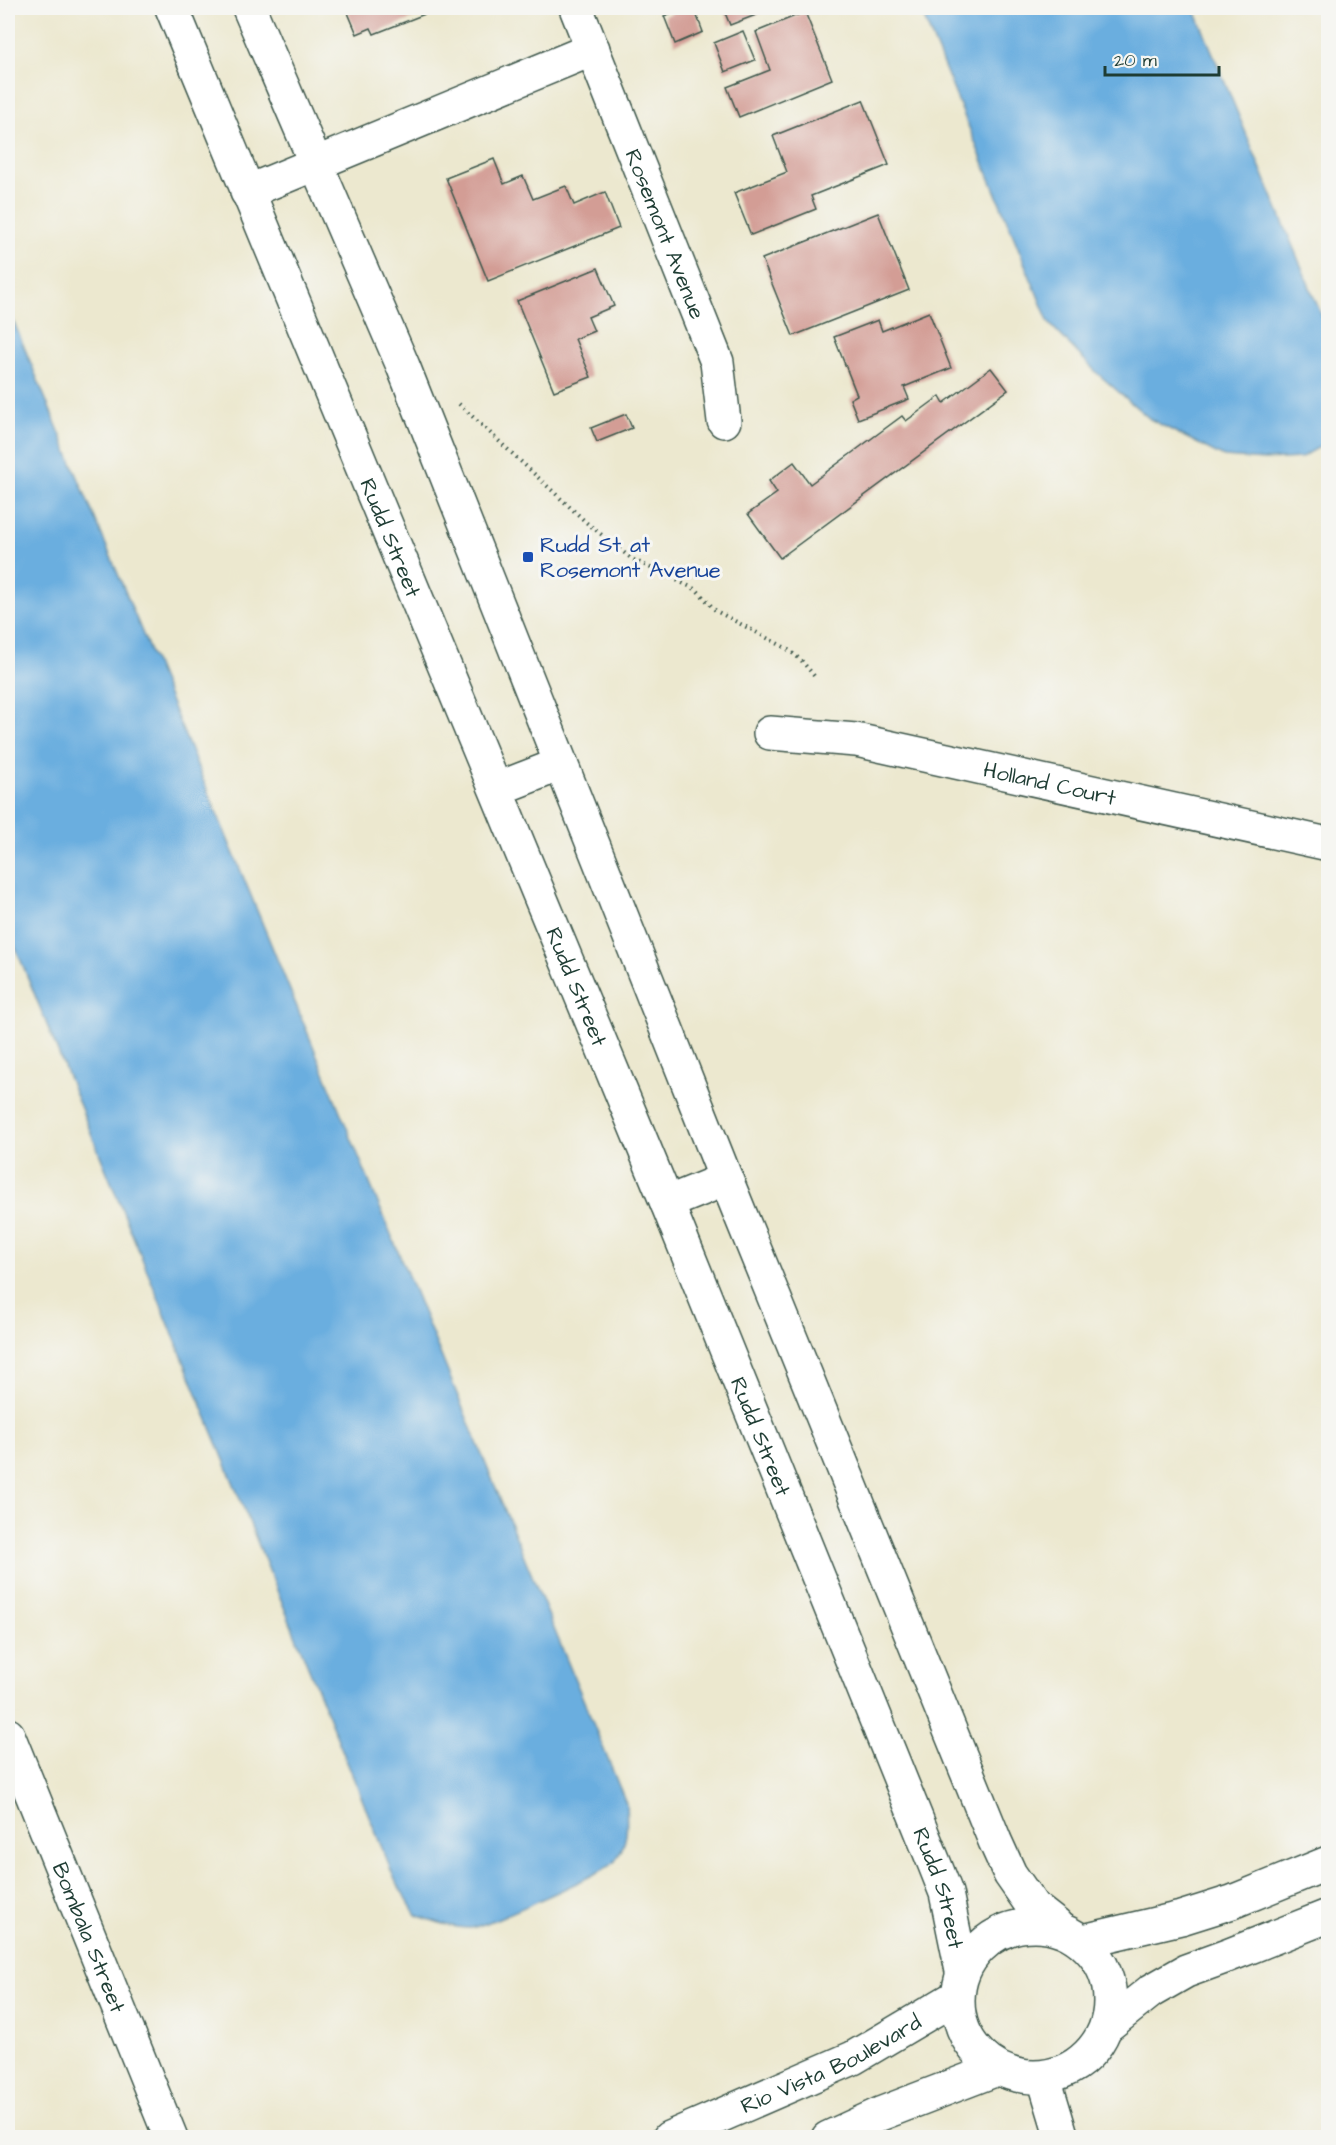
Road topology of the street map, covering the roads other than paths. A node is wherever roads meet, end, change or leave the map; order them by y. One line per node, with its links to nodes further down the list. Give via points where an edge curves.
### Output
1 (172, 8): 6 (street, Rudd Street)
2 (249, 8): 5 (street)
3 (576, 8): 4 (street, Rosemont Avenue)
4 (593, 49): 5 (street); 7 (street, Rosemont Avenue, via 717,362)
5 (316, 163): 6 (street); 9 (street, via 403,366)
6 (247, 192): 10 (street, Rudd Street)
7 (724, 421)
8 (770, 733): 11 (street, Holland Court, via 856,740)
9 (561, 764): 10 (street); 12 (street)
10 (497, 789): 13 (street, Rudd Street)
11 (1329, 843)
12 (726, 1179): 13 (street); 17 (street, via 1010,1874 1033,1907)
13 (667, 1203): 18 (street, Rudd Street, via 946,1893)
14 (8, 1735): 23 (street, Bombala Street)
15 (1329, 1863): 17 (street, via 1181,1918)
16 (1329, 1916): 19 (street, via 1186,1971 1151,1991)
17 (1070, 1933): 18 (street, via 1027,1923 1002,1931 980,1947); 19 (street, via 1101,1966 1110,1997)
18 (959, 1984): 20 (street, via 961,2023 976,2049); 22 (street, Rio Vista Boulevard, via 853,2058)
19 (1107, 2026): 21 (street, via 1087,2055 1066,2072)
20 (997, 2069): 21 (street); 24 (street)
21 (1044, 2078): 25 (street)
22 (677, 2136)
23 (171, 2138)
24 (828, 2138)
25 (1062, 2138)

